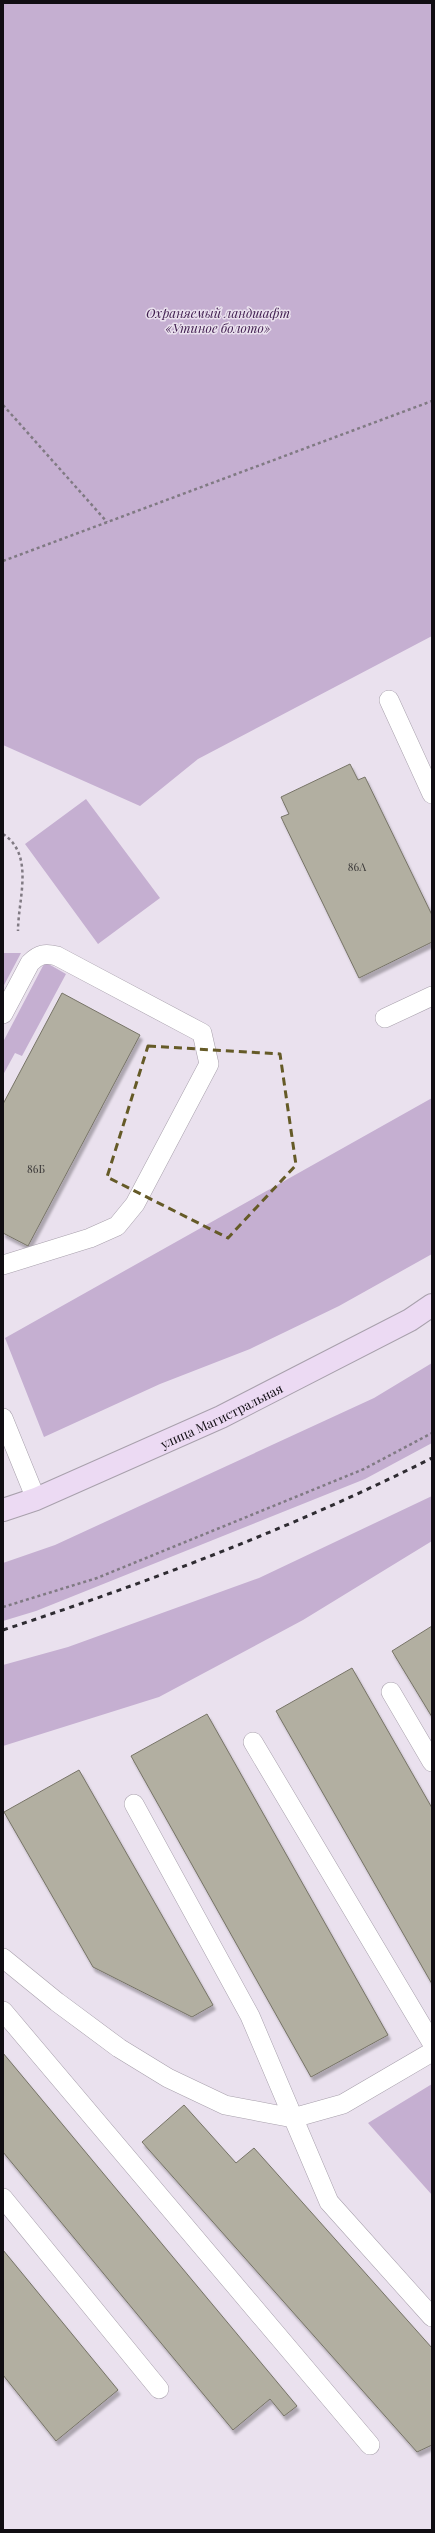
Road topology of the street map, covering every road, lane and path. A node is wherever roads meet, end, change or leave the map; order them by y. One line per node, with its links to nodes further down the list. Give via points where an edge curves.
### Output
1 (432, 401): 4 (path)
2 (3, 405): 3 (path)
3 (4, 408): 4 (path)
4 (107, 522): 5 (path)
5 (3, 561)
6 (389, 700): 7 (lane)
7 (432, 794)
8 (3, 834): 9 (path, via 11,839 22,858)
9 (18, 938)
10 (432, 996): 12 (lane)
11 (3, 1014): 13 (lane, via 30,962 37,956 46,954 57,956 202,1033 209,1064 135,1204 117,1226 90,1238)
12 (385, 1018)
13 (3, 1265)
14 (432, 1305): 17 (main road, улица Магистральная, via 410,1320 222,1418)
15 (3, 1418): 17 (lane)
16 (432, 1433): 19 (path, via 364,1469 118,1569)
17 (36, 1499): 18 (main road, улица Магистральная)
18 (3, 1510)
19 (3, 1607)
20 (391, 1692): 22 (lane)
21 (253, 1742): 26 (lane)
22 (432, 1762)
23 (134, 1804): 28 (lane, via 250,2016)
24 (3, 1958): 28 (lane, via 119,2048 168,2078 225,2105)
25 (3, 2010): 32 (lane)
26 (432, 2043)
27 (432, 2052): 28 (lane, via 343,2104)
28 (293, 2118): 30 (lane, via 329,2202)
29 (3, 2198): 31 (lane)
30 (432, 2318)
31 (160, 2389)
32 (370, 2445)

